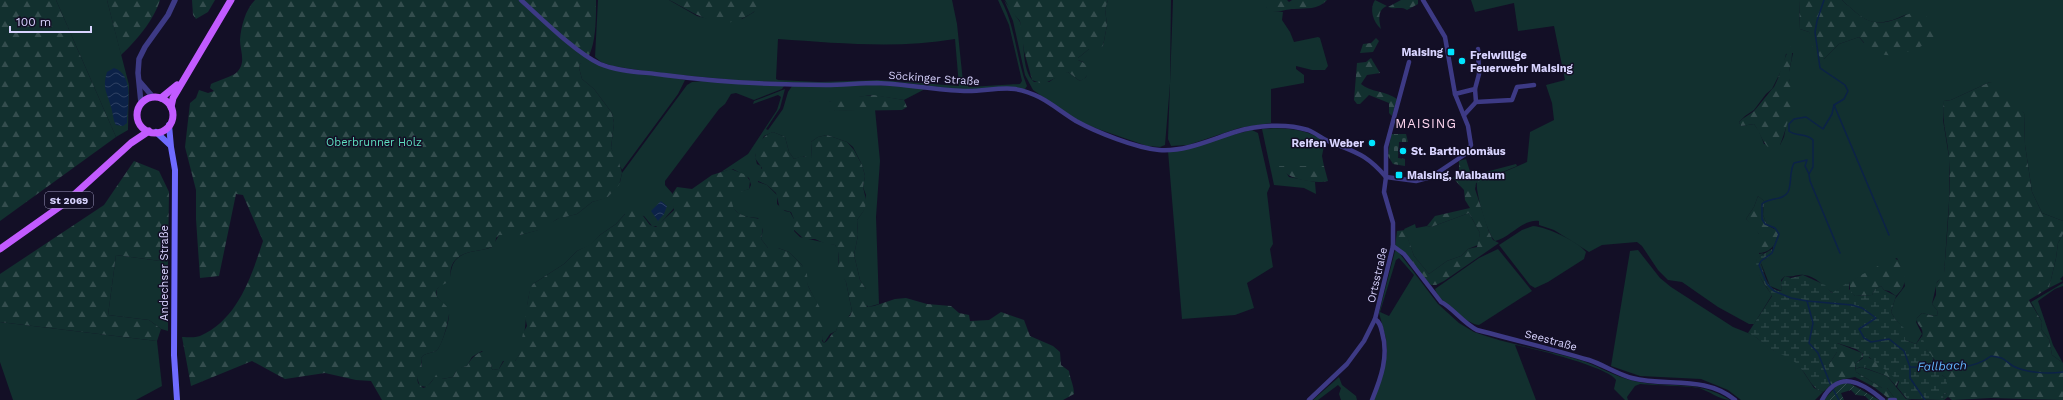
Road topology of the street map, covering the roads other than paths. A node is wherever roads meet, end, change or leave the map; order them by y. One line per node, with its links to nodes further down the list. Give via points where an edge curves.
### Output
1 (175, 0): 8 (street, via 139,59)
2 (231, 0): 7 (main road)
3 (521, 0): 24 (street, Söckinger Straße, via 549,26 593,60 608,66 735,82 883,84 970,91 1014,89 1034,93 1074,120 1098,131 1134,144 1161,150 1197,145 1259,126 1293,127 1308,130 1325,140 1359,153 1372,161)
4 (1423, 0): 11 (street, via 1445,37)
5 (1478, 49): 10 (street, via 1479,74)
6 (1409, 62): 24 (street, Ortsstraße, via 1388,134)
7 (188, 71): 13 (main road, via 172,90); 16 (main road, via 173,98)
8 (139, 80): 12 (street, via 144,90); 15 (street)
9 (1534, 85): 14 (street, via 1517,87 1512,100)
10 (1475, 89): 11 (street); 14 (street)
11 (1455, 94): 17 (street)
12 (153, 97): 13 (main road); 15 (main road)
13 (161, 98): 16 (main road)
14 (1476, 102): 17 (street)
15 (141, 103): 18 (main road, via 137,112)
16 (171, 107): 19 (main road, via 173,116)
17 (1464, 115): 24 (street, via 1471,140 1470,147 1464,155 1431,177 1416,181)
18 (139, 122): 20 (main road); 22 (main road, St 2069)
19 (169, 125): 21 (main road); 23 (main road, Andechser Straße)
20 (148, 131): 21 (main road); 22 (main road, St 2069)
21 (156, 132): 23 (main road)
22 (131, 143): 26 (main road, St 2069, via 65,203)
23 (171, 147): 29 (main road, Andechser Straße, via 175,170 174,356)
24 (1386, 177): 25 (street, Ortsstraße, via 1384,192 1393,223)
25 (1393, 246): 27 (street, Ortsstraße); 32 (street, Seestraße, via 1401,251 1441,302 1477,330 1570,354 1633,378 1653,382 1699,384 1720,391)
26 (0, 249)
27 (1376, 319): 30 (street, Ortsstraße, via 1347,364); 31 (street, via 1380,323 1386,349 1385,362)
28 (1823, 398): 33 (street, via 1832,387 1842,381 1852,381)
29 (178, 400)
30 (1309, 400)
31 (1372, 400)
32 (1735, 400)
33 (1883, 400)
34 (1890, 400): 35 (street)
35 (1895, 400)

